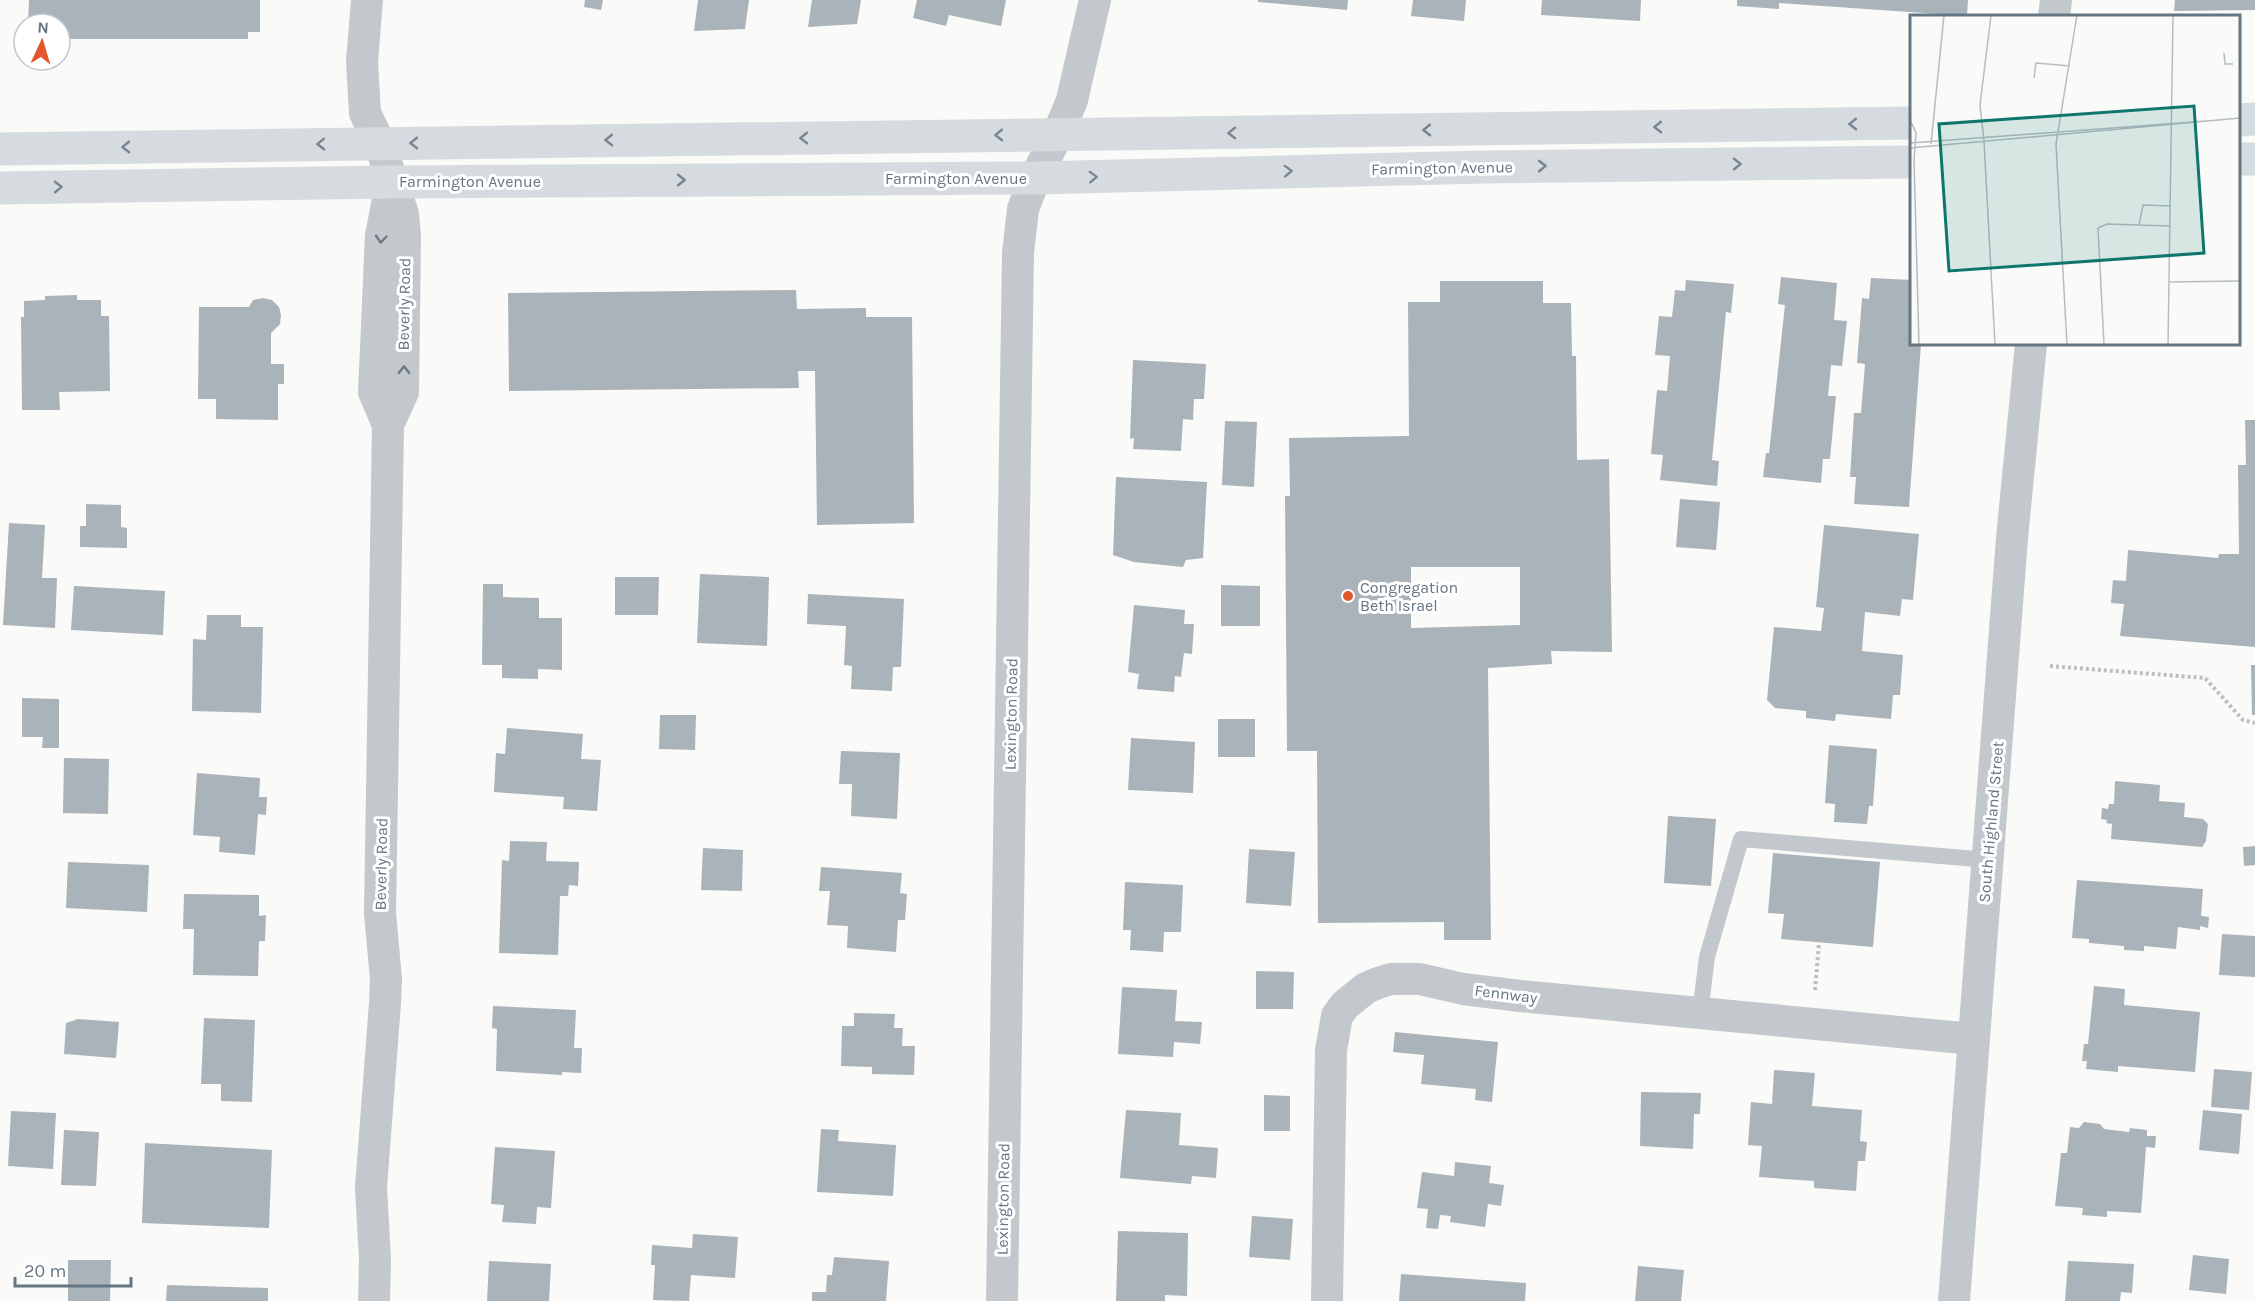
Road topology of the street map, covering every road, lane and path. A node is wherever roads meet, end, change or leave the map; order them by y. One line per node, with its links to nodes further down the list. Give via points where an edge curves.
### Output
1 (367, 0): 9 (street, Beverly Road, via 365,113)
2 (1095, 0): 8 (street, Lexington Road, via 1077,82)
3 (2056, 0): 4 (street)
4 (2054, 15)
5 (2255, 119): 6 (main road)
6 (2240, 120)
7 (1910, 123): 8 (main road, one-way to 8)
8 (1058, 134): 9 (main road, one-way to 9); 12 (street, Lexington Road)
9 (380, 144): 10 (main road, one-way to 10); 13 (street, Beverly Road)
10 (0, 149)
11 (1910, 162): 12 (main road, Farmington Avenue, one-way to 11)
12 (1035, 178): 13 (main road, Farmington Avenue, one-way to 12); 24 (street, Lexington Road, via 1023,209 1018,253)
13 (391, 182): 14 (main road, Farmington Avenue, one-way to 13); 23 (street, Beverly Road, via 381,236 374,392 388,425 380,913 385,1003 372,1188)
14 (0, 188)
15 (2031, 345): 18 (street, South Highland Street)
16 (2050, 666): 17 (path, via 2205,678 2243,720)
17 (2255, 723)
18 (1988, 860): 21 (lane, via 1741,839 1707,957); 22 (street, South Highland Street)
19 (1819, 943): 20 (path)
20 (1815, 993)
21 (1700, 1013): 22 (street, Fennway); 25 (street, Fennway, via 1509,995 1420,979 1391,979 1354,997 1338,1016 1331,1050)
22 (1973, 1039): 26 (street, South Highland Street)
23 (374, 1301)
24 (1002, 1301)
25 (1327, 1301)
26 (1954, 1301)

